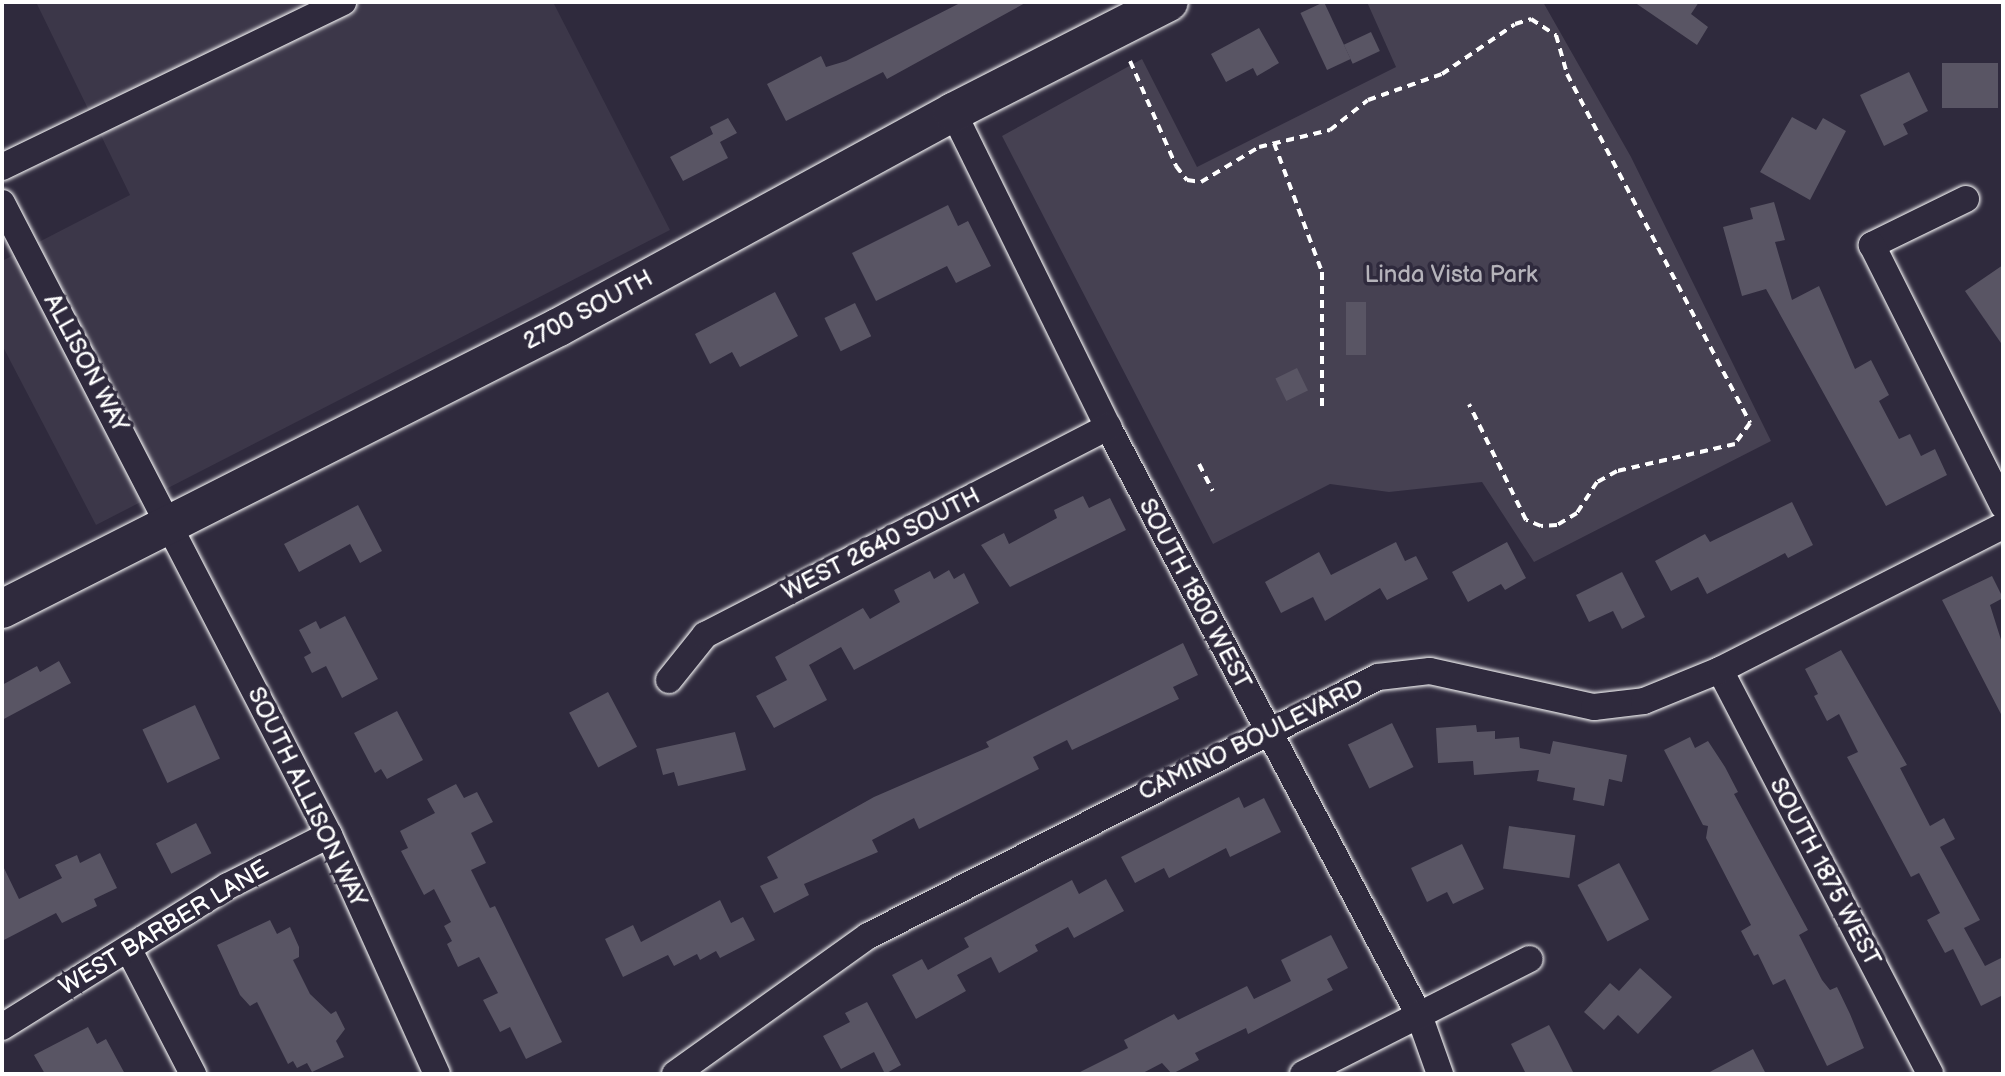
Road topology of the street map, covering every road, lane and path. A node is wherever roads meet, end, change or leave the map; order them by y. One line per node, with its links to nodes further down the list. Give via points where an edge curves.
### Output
1 (343, 2): 6 (street)
2 (1169, 2): 4 (main road, 2700 SOUTH)
3 (1130, 61): 5 (path, via 1187,180 1201,182)
4 (953, 112): 11 (street, SOUTH 1800 WEST); 15 (main road, 2700 SOUTH, via 559,327)
5 (1274, 143): 9 (path, via 1330,130 1368,100 1442,74 1515,24 1531,19 1556,35 1567,74 1750,423 1735,444 1617,471 1597,482 1577,513 1557,525 1541,526 1526,520); 10 (path, via 1322,272)
6 (2, 167)
7 (1966, 199): 14 (street, via 1872,245)
8 (2, 203): 15 (street, ALLISON WAY)
9 (1469, 404)
10 (1322, 406)
11 (1108, 427): 19 (street, WEST 2640 SOUTH, via 705,635); 20 (street, SOUTH 1800 WEST)
12 (1199, 464): 13 (path)
13 (1213, 491)
14 (2003, 506)
15 (169, 524): 17 (main road, 2700 SOUTH); 21 (street, SOUTH ALLISON WAY)
16 (2003, 526): 18 (street, CAMINO BOULEVARD)
17 (2, 609)
18 (1720, 670): 20 (street, CAMINO BOULEVARD, via 1644,701 1594,707 1430,671 1378,677); 31 (street, SOUTH 1875 WEST)
19 (669, 680)
20 (1266, 729): 24 (street, SOUTH 1800 WEST); 28 (street, CAMINO BOULEVARD, via 868,936)
21 (329, 835): 22 (street, WEST BARBER LANE, via 228,886); 27 (street, SOUTH ALLISON WAY)
22 (129, 950): 25 (street, WEST BARBER LANE); 26 (street)
23 (1530, 959): 24 (street)
24 (1419, 1015): 29 (street); 30 (street, SOUTH 1800 WEST)
25 (2, 1027)
26 (193, 1074)
27 (437, 1074)
28 (675, 1074)
29 (1303, 1074)
30 (1440, 1074)
31 (1930, 1074)

